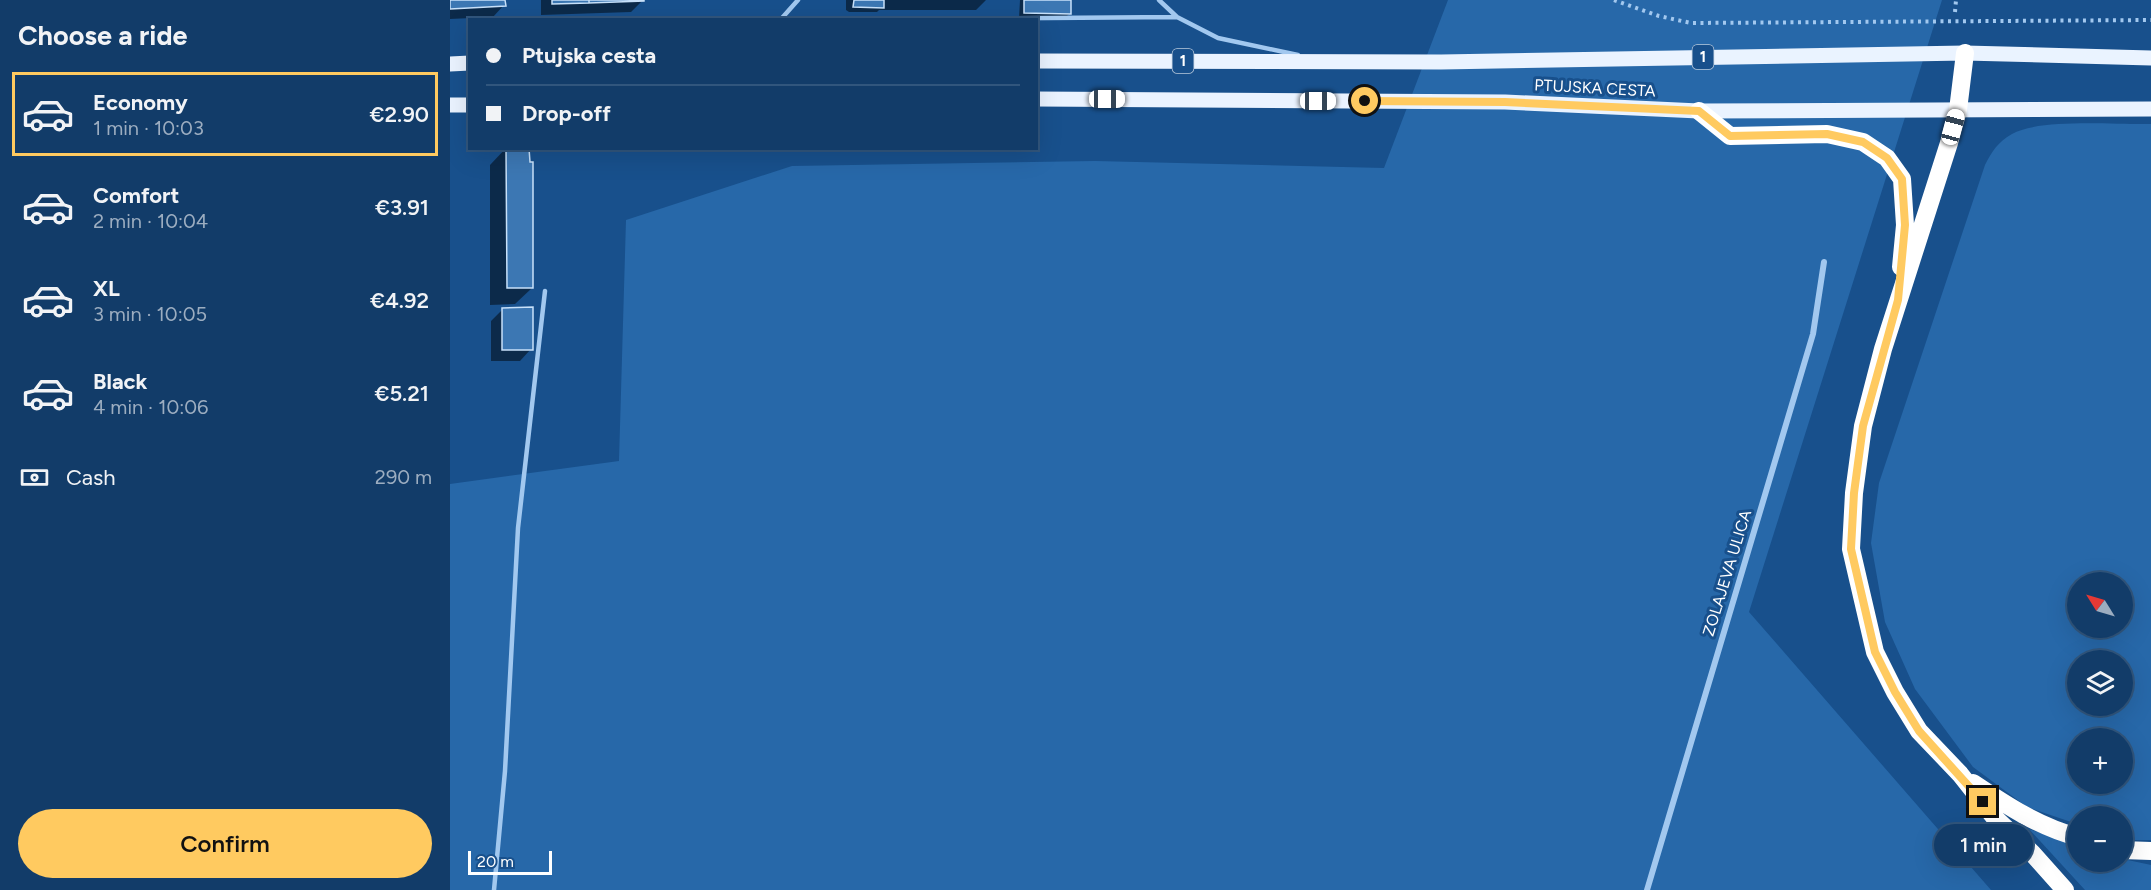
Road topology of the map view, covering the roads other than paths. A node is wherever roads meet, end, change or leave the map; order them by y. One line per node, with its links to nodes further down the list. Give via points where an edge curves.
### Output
1 (798, 0): 4 (lane)
2 (1159, 0): 3 (lane)
3 (1177, 17): 5 (lane); 9 (lane, via 1218,38)
4 (783, 18)
5 (980, 18)
6 (1965, 53): 7 (main road, PTUJSKA CESTA / 1); 9 (main road, PTUJSKA CESTA / 1); 16 (highway)
7 (2151, 58)
8 (1038, 61): 9 (main road, PTUJSKA CESTA / 1)
9 (1330, 62)
10 (468, 63): 11 (main road)
11 (450, 64)
12 (1038, 99): 17 (main road, PTUJSKA CESTA, via 1505,102)
13 (450, 105): 14 (main road)
14 (468, 105)
15 (2151, 109): 16 (main road, PTUJSKA CESTA)
16 (1958, 110): 17 (main road, PTUJSKA CESTA); 20 (highway)
17 (1699, 111): 20 (highway, via 1730,136 1827,134 1863,142 1887,158 1902,179 1905,225)
18 (1824, 262): 26 (street, ZOLAJEVA ULICA, via 1813,334)
19 (545, 291): 25 (lane, via 518,528 505,771)
20 (1898, 300): 21 (highway, via 1863,426 1851,549 1875,652 1919,731)
21 (1960, 774): 22 (highway, via 2007,805); 27 (highway)
22 (2067, 834)
23 (2133, 850): 24 (highway)
24 (2151, 851)
25 (494, 890)
26 (1647, 890)
27 (2065, 890)

